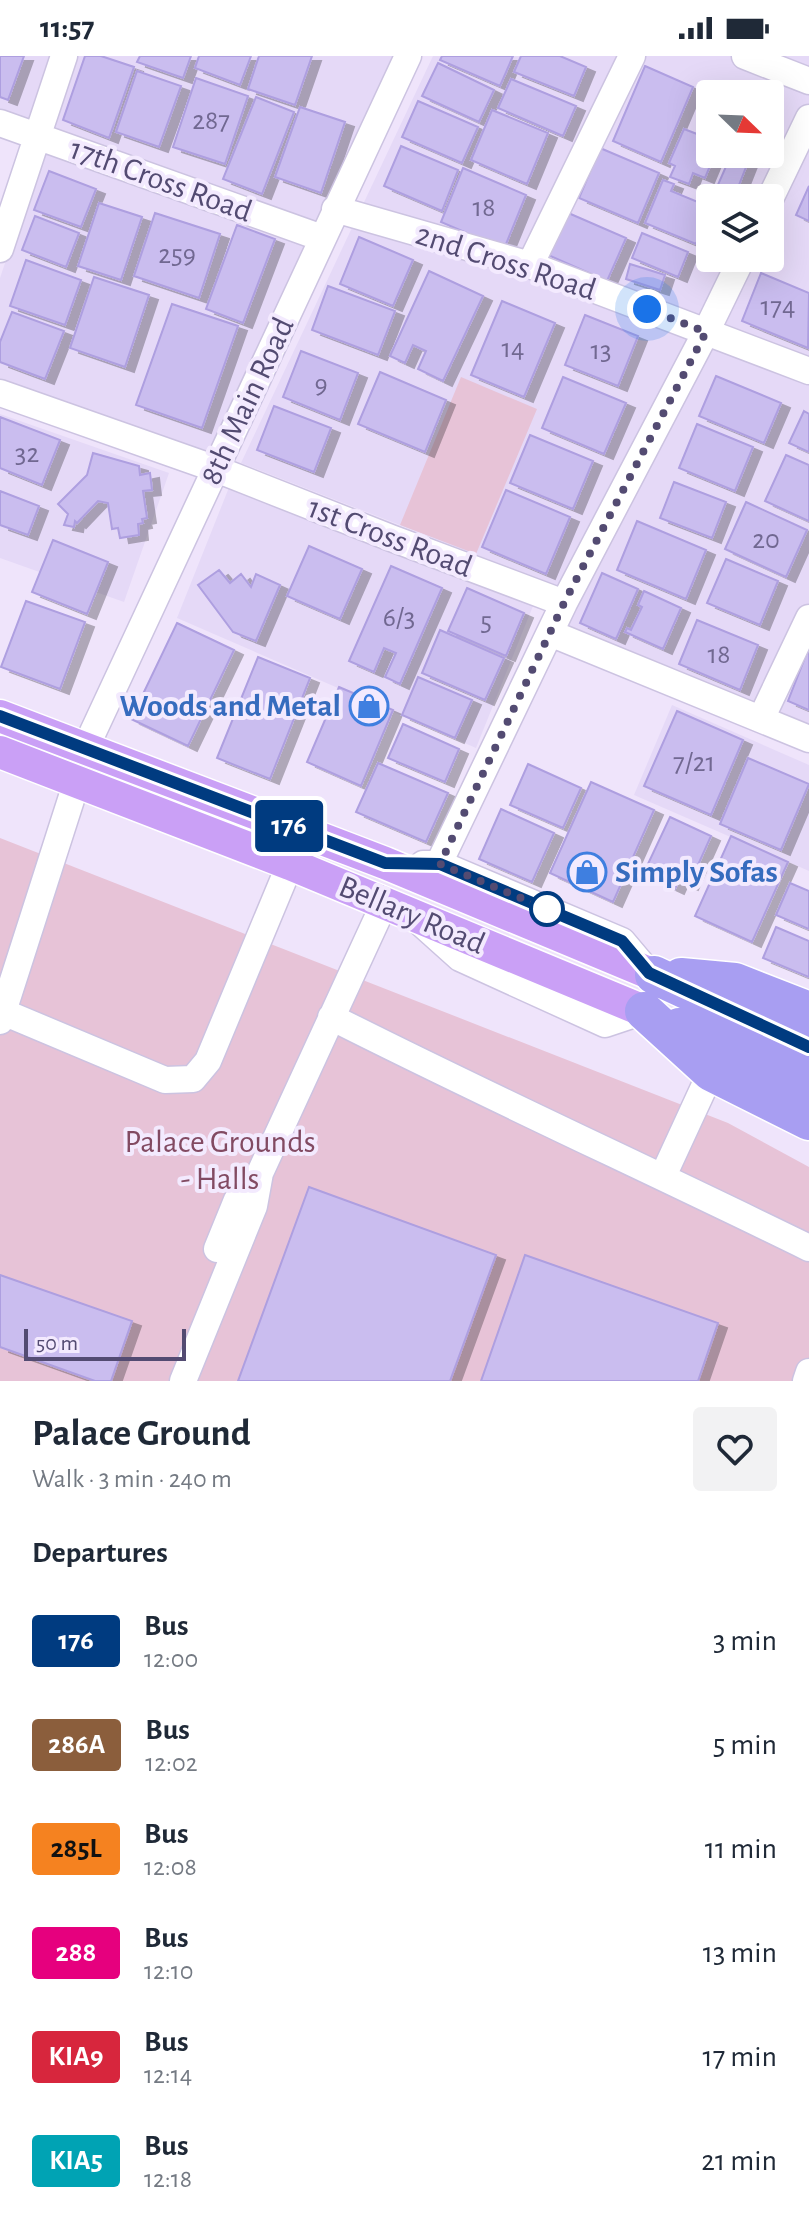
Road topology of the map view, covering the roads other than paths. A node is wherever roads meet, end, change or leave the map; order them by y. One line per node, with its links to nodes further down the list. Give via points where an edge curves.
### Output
1 (64, 56): 8 (street)
2 (408, 56): 10 (street, 8th Main Road)
3 (632, 56): 13 (street)
4 (745, 56): 5 (street)
5 (809, 81)
6 (809, 118): 9 (street)
7 (0, 123): 8 (street, 17th Cross Road)
8 (38, 135): 11 (street, 17th Cross Road); 12 (street)
9 (777, 184)
10 (335, 209): 11 (street, 8th Main Road); 13 (street, 2nd Cross Road)
11 (322, 238): 18 (street, 8th Main Road)
12 (0, 249)
13 (530, 265): 15 (street, 2nd Cross Road)
14 (735, 272): 15 (street)
15 (706, 332): 16 (street, 2nd Cross Road); 19 (street)
16 (809, 371)
17 (0, 393): 18 (street, 1st Cross Road)
18 (216, 469): 19 (street, 1st Cross Road); 25 (street, 8th Main Road)
19 (564, 603): 21 (street)
20 (809, 618): 23 (street)
21 (550, 633): 23 (street); 29 (street)
22 (0, 716): 25 (main road, Bellary Road)
23 (761, 719): 24 (street)
24 (809, 739)
25 (86, 747): 29 (main road, Bellary Road, via 385,863)
26 (0, 752): 27 (main road, Bellary Road)
27 (77, 781): 28 (main road, Bellary Road); 34 (street)
28 (290, 864): 30 (main road, Bellary Road); 34 (street, via 208,1061 193,1079 165,1080)
29 (435, 873): 31 (main road, Bellary Road)
30 (399, 910): 32 (main road, Bellary Road); 35 (street)
31 (651, 974): 33 (highway, via 735,982); 36 (highway)
32 (644, 1011): 37 (highway); 38 (highway)
33 (809, 1011)
34 (2, 1016)
35 (331, 1017): 40 (street); 41 (street)
36 (809, 1047)
37 (711, 1072): 39 (highway); 41 (street)
38 (809, 1087)
39 (809, 1121)
40 (260, 1173): 44 (street, via 237,1200); 45 (street, via 254,1206)
41 (663, 1176): 42 (street)
42 (809, 1248)
43 (809, 1372): 46 (street)
44 (163, 1381)
45 (183, 1381)
46 (806, 1381)

